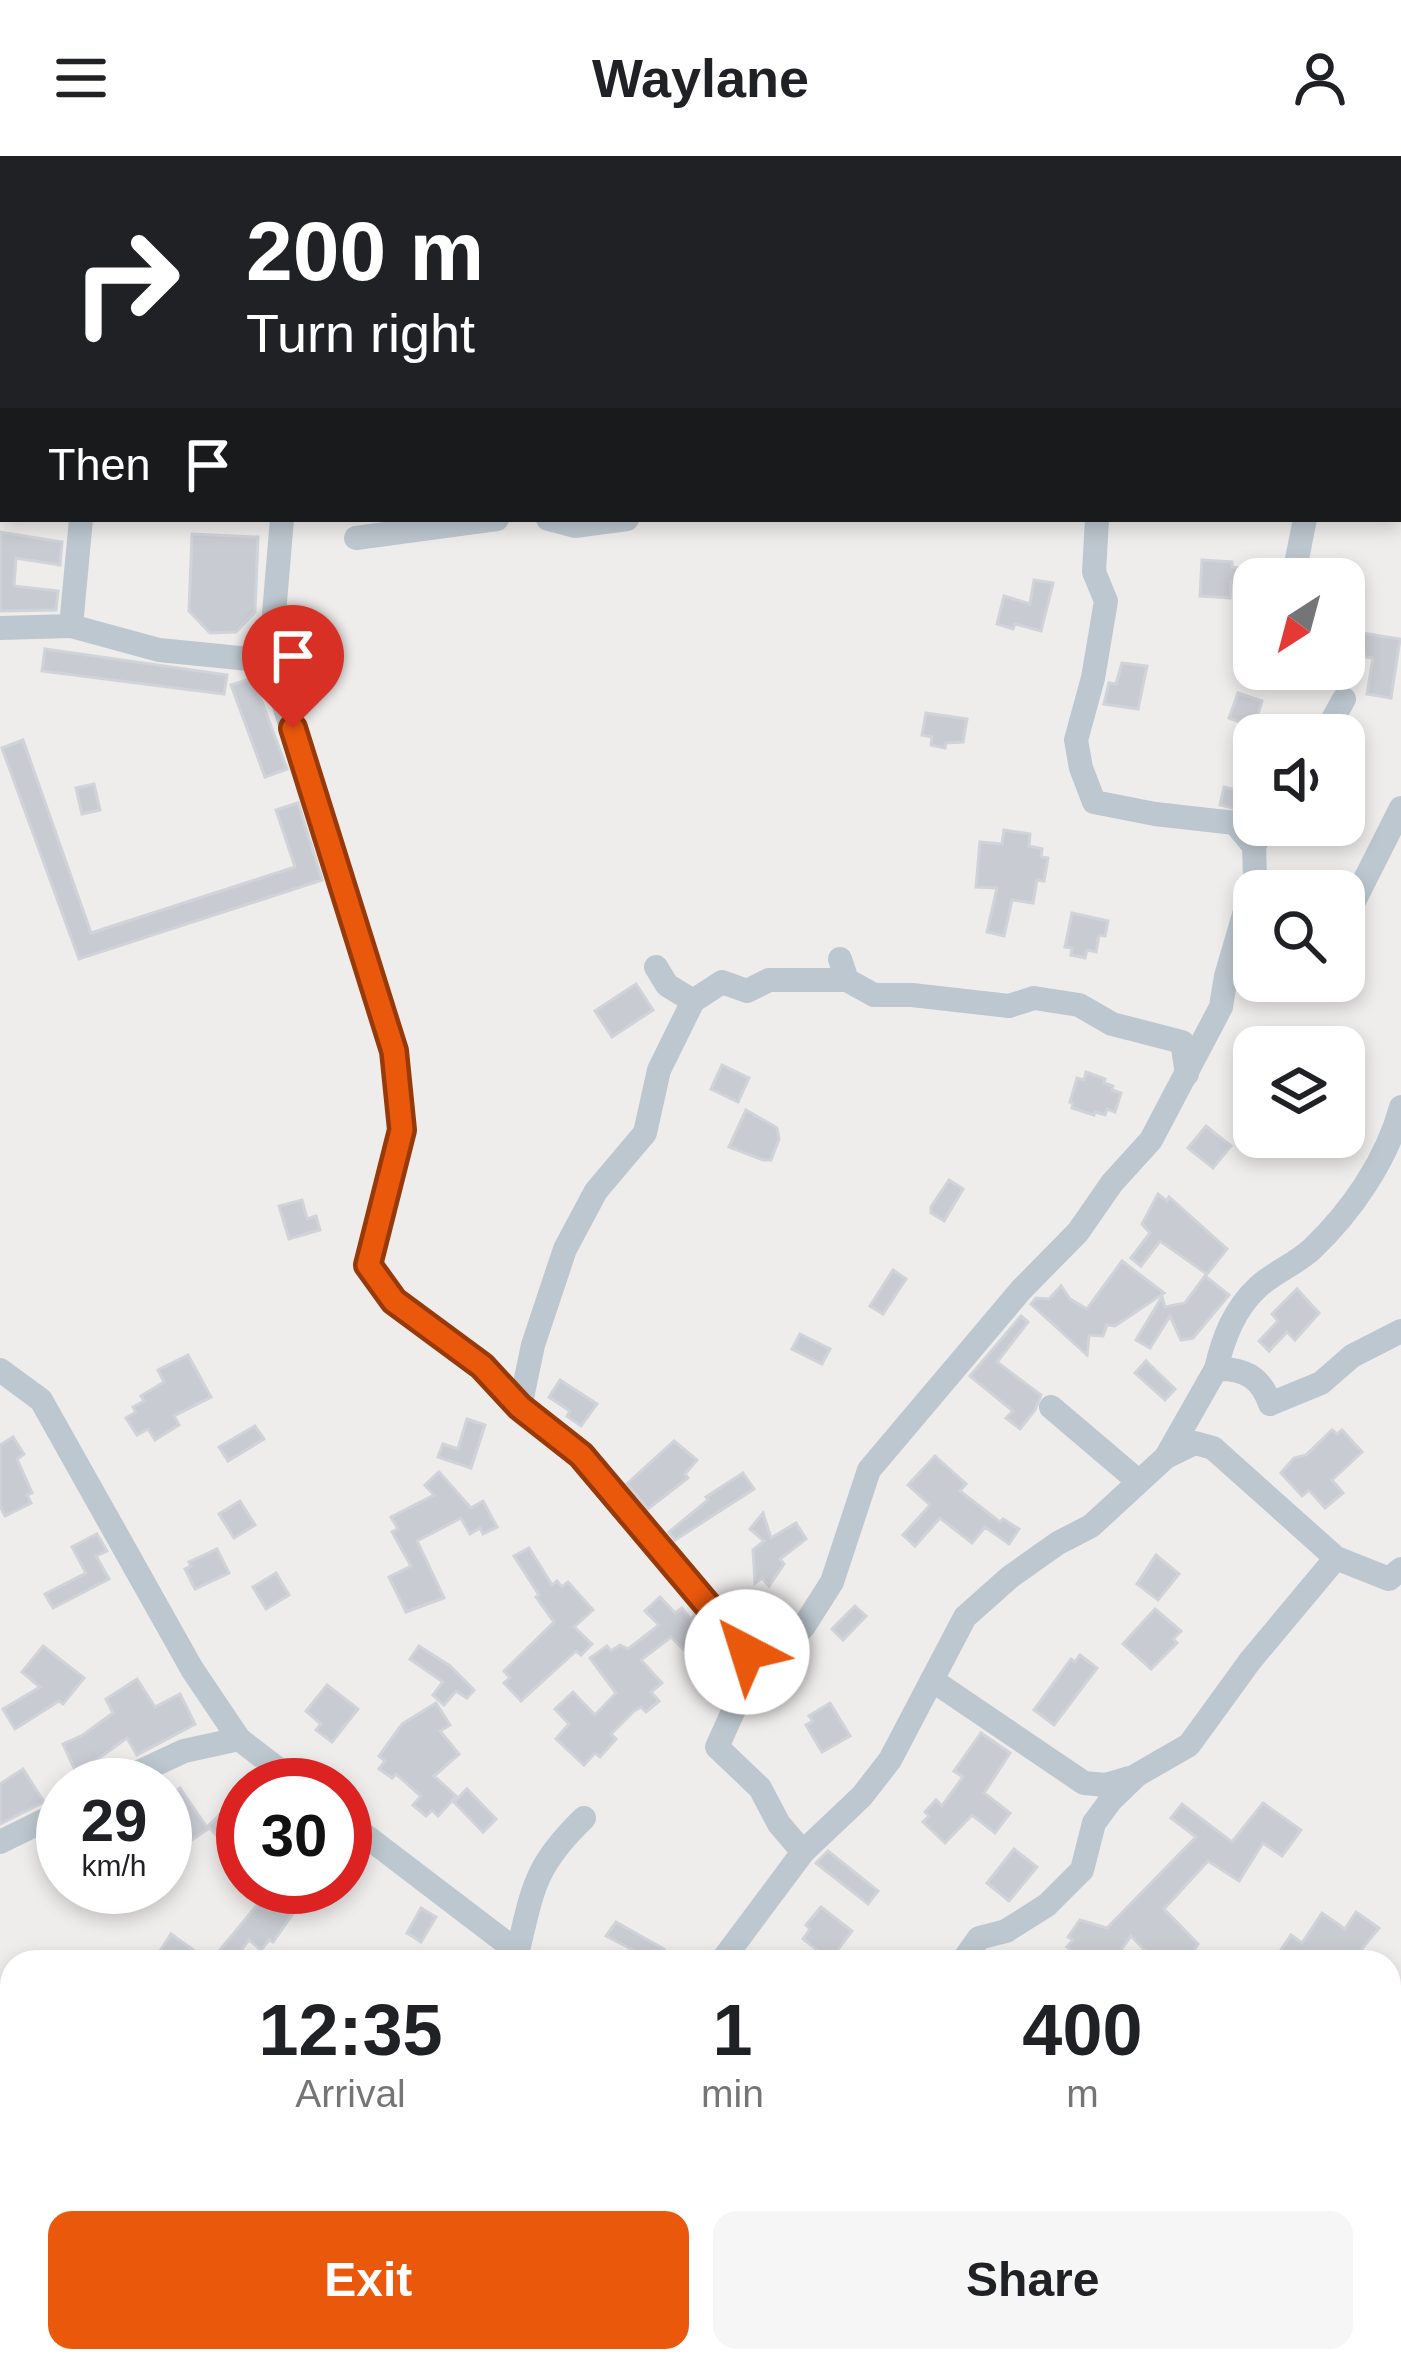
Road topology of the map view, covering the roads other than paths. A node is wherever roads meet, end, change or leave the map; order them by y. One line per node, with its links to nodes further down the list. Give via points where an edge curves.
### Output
1 (81, 522): 10 (street)
2 (282, 522): 12 (street)
3 (475, 522): 8 (street)
4 (560, 522): 5 (street)
5 (605, 522)
6 (1097, 522): 16 (street, via 1094,572 1106,601 1076,740 1094,802)
7 (1304, 522): 9 (street)
8 (356, 538)
9 (1297, 558)
10 (71, 626): 11 (street); 12 (street, via 159,650)
11 (0, 628)
12 (270, 662): 26 (street, via 394,1051 402,1130 368,1265 394,1301 482,1366)
13 (1344, 699): 14 (street)
14 (1336, 714)
15 (1401, 808): 18 (street)
16 (1233, 823)
17 (1259, 846): 21 (street, via 1221,1007)
18 (1365, 879)
19 (654, 978): 20 (street)
20 (694, 1001): 21 (street, via 722,982 747,991 843,969 874,995 1079,1005 1112,1024 1182,1042); 26 (street, via 658,1070 645,1132 596,1190 565,1249)
21 (1187, 1074): 32 (street, via 1151,1140 1078,1232 868,1470 832,1582)
22 (1401, 1107): 24 (street, via 1353,1205 1310,1251 1256,1288 1225,1332)
23 (1401, 1331): 24 (street, via 1321,1383 1270,1404 1264,1386 1239,1368)
24 (1216, 1369): 28 (street)
25 (0, 1370): 34 (street, via 40,1400)
26 (520, 1407): 32 (street, via 581,1455)
27 (1052, 1407): 29 (street)
28 (1166, 1457): 29 (street); 30 (street, via 1195,1443 1214,1448)
29 (1138, 1480): 33 (street, via 1091,1526 1010,1576 964,1617)
30 (1336, 1558): 31 (street, via 1389,1579); 37 (street, via 1189,1745)
31 (1401, 1569)
32 (761, 1670): 42 (street, via 717,1747 760,1788)
33 (932, 1680): 37 (street, via 1084,1783); 42 (street, via 890,1760)
34 (239, 1739): 35 (street); 36 (street)
35 (169, 1758)
36 (264, 1758)
37 (1137, 1775): 46 (street, via 1094,1823 1082,1870 1046,1905)
38 (584, 1818): 44 (street, via 539,1870)
39 (36, 1824): 40 (street)
40 (0, 1842)
41 (372, 1842): 43 (street)
42 (803, 1852): 45 (street)
43 (507, 1950)
44 (518, 1950)
45 (730, 1950)
46 (970, 1950)

